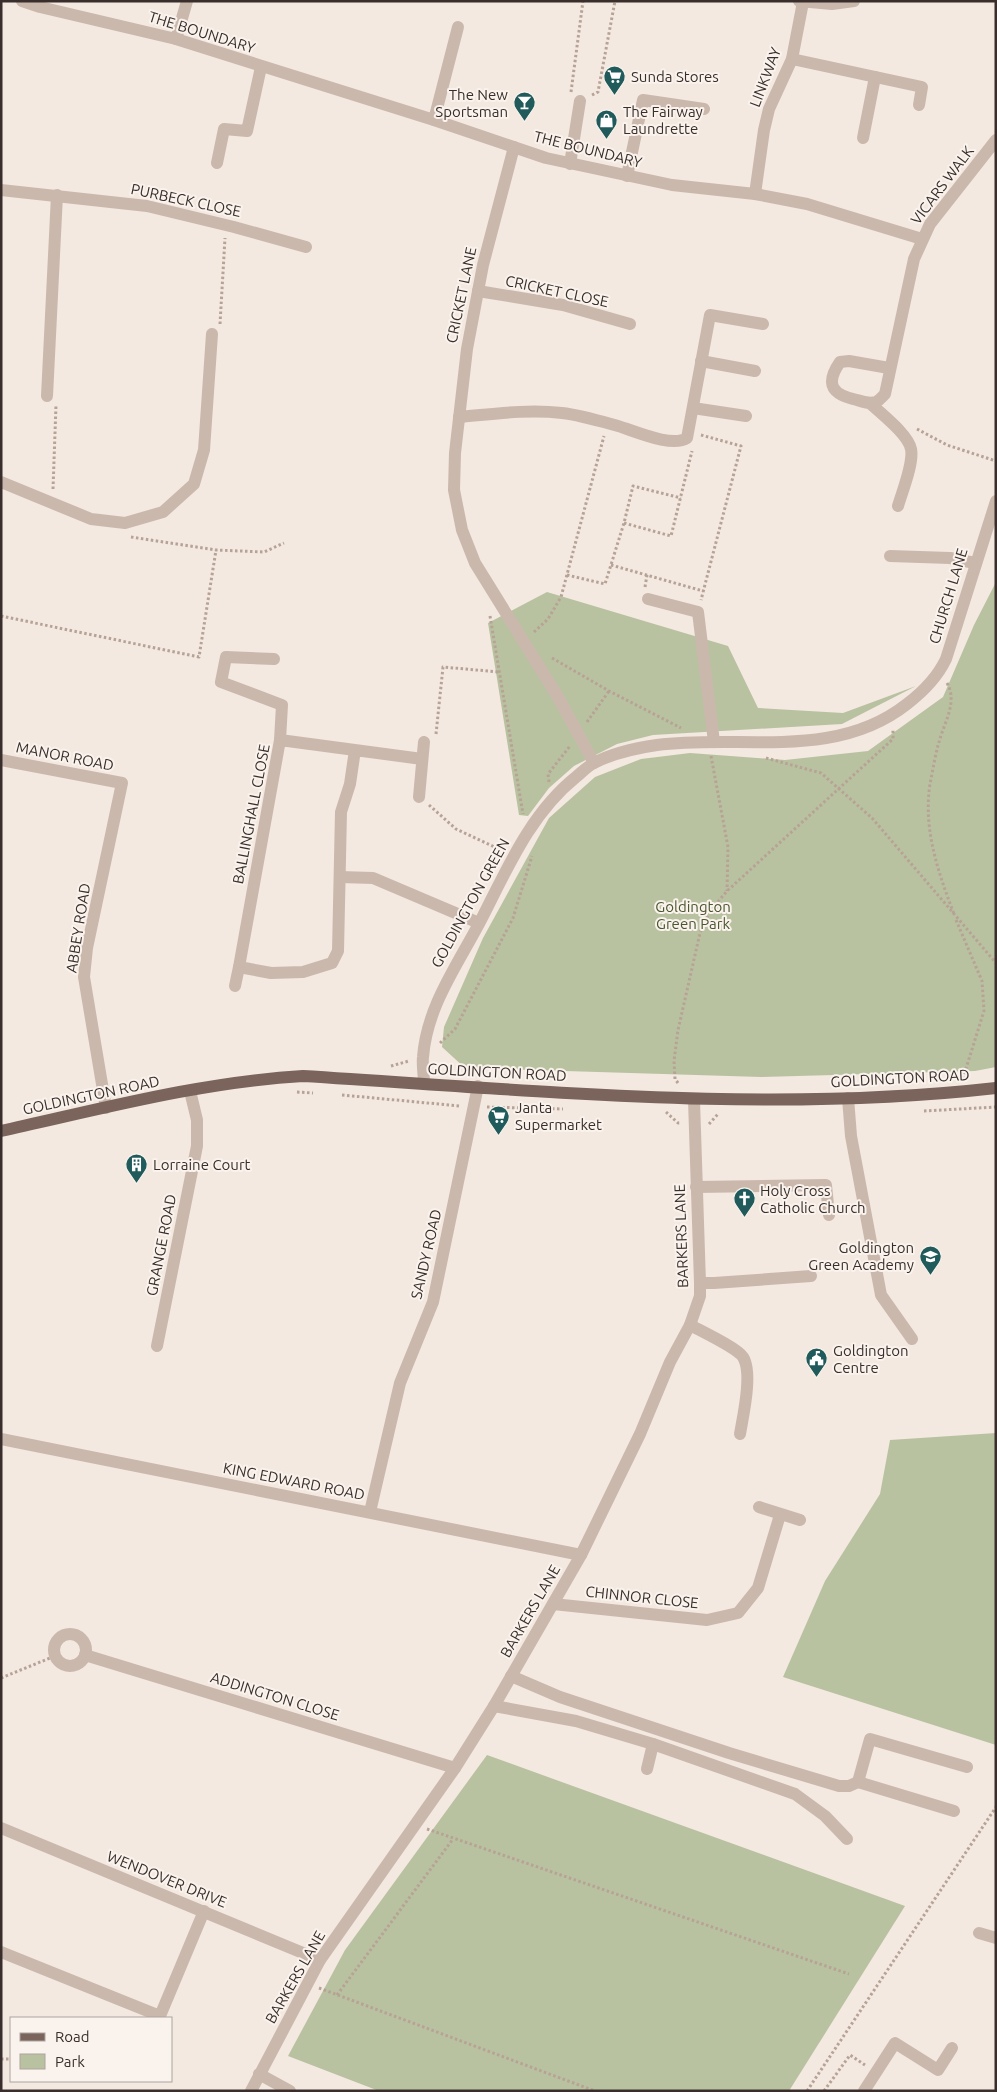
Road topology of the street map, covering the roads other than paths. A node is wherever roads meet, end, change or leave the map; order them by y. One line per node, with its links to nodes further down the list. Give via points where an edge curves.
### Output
1 (22, 1): 7 (street, THE BOUNDARY)
2 (187, 1): 7 (street)
3 (799, 1): 5 (street)
4 (854, 1): 5 (street, via 832,4)
5 (803, 2): 8 (street, LINKWAY)
6 (458, 27): 14 (street)
7 (176, 39): 9 (street, THE BOUNDARY)
8 (792, 59): 10 (street); 22 (street, LINKWAY, via 769,108)
9 (261, 67): 14 (street, THE BOUNDARY); 18 (street, via 247,131 224,129)
10 (875, 77): 12 (street, via 922,87); 15 (street)
11 (580, 101): 19 (street)
12 (919, 105)
13 (704, 109): 20 (street, via 643,100)
14 (434, 120): 17 (street, THE BOUNDARY)
15 (863, 138)
16 (996, 140): 24 (street, VICARS WALK, via 930,224)
17 (514, 147): 19 (street, THE BOUNDARY); 26 (street, CRICKET LANE)
18 (217, 163)
19 (570, 164): 20 (street, THE BOUNDARY)
20 (628, 176): 22 (street, THE BOUNDARY, via 672,185)
21 (1, 190): 23 (street, PURBECK CLOSE)
22 (755, 194): 24 (street, THE BOUNDARY, via 808,204)
23 (57, 196): 25 (street, PURBECK CLOSE, via 147,206); 33 (street)
24 (922, 239): 31 (street, VICARS WALK, via 914,259)
25 (306, 247)
26 (478, 292): 27 (street, CRICKET CLOSE, via 563,305); 37 (street, CRICKET LANE)
27 (630, 324)
28 (763, 324): 30 (street, via 710,314)
29 (212, 334): 38 (street, via 204,450 194,484 163,512 124,523 91,519)
30 (702, 361): 32 (street); 35 (street)
31 (889, 368): 34 (street, VICARS WALK, via 885,394); 34 (street, via 849,361 840,362 835,370 832,384 836,393)
32 (755, 371)
33 (46, 396)
34 (870, 403): 40 (street, via 905,437 912,449)
35 (693, 408): 36 (street); 37 (street, via 688,435 681,442 670,442 562,413)
36 (746, 416)
37 (459, 417): 52 (street, CRICKET LANE, via 454,490 462,530 475,563)
38 (1, 482)
39 (996, 501): 42 (street, CHURCH LANE)
40 (898, 506)
41 (890, 556): 42 (street, via 950,558)
42 (975, 563): 45 (street, CHURCH LANE, via 946,659 939,675)
43 (648, 599): 48 (street, via 698,612)
44 (274, 659): 46 (street, via 226,657 221,682 282,705)
45 (920, 694): 48 (street, GOLDINGTON GREEN, via 891,716 852,734 807,742)
46 (280, 740): 49 (street, BALLINGHALL CLOSE); 57 (street, BALLINGHALL CLOSE)
47 (424, 742): 50 (street)
48 (711, 742): 52 (street, GOLDINGTON GREEN, via 633,749)
49 (355, 750): 50 (street, BALLINGHALL CLOSE); 55 (street, via 350,784 340,812)
50 (422, 759): 54 (street)
51 (1, 760): 53 (street, MANOR ROAD)
52 (594, 763): 56 (street, GOLDINGTON GREEN, via 566,785 539,813)
53 (122, 783): 65 (street, ABBEY ROAD, via 87,948 84,977)
54 (419, 797)
55 (340, 877): 56 (street, via 373,878); 57 (street, via 338,951 332,963 303,972 271,973)
56 (480, 922): 59 (street, GOLDINGTON GREEN, via 446,982 432,1018 423,1057)
57 (239, 967): 58 (street, BALLINGHALL CLOSE)
58 (235, 986)
59 (424, 1084): 60 (main road, GOLDINGTON ROAD); 62 (main road, GOLDINGTON ROAD, via 303,1076 254,1079)
60 (478, 1086): 64 (main road, GOLDINGTON ROAD); 77 (street, SANDY ROAD, via 433,1302 400,1383)
61 (996, 1088): 63 (main road, GOLDINGTON ROAD)
62 (190, 1090): 65 (main road, GOLDINGTON ROAD); 73 (street, GRANGE ROAD, via 197,1120 196,1146)
63 (848, 1098): 64 (main road, GOLDINGTON ROAD); 72 (street, via 851,1136 881,1295)
64 (694, 1100): 67 (street, BARKERS LANE)
65 (106, 1108): 66 (main road, GOLDINGTON ROAD)
66 (1, 1131)
67 (696, 1187): 68 (street, via 826,1185); 70 (street, BARKERS LANE)
68 (829, 1215)
69 (811, 1276): 70 (street)
70 (700, 1282): 71 (street, BARKERS LANE, via 700,1296)
71 (690, 1325): 74 (street, via 743,1356 746,1383); 80 (street, BARKERS LANE)
72 (912, 1340)
73 (157, 1346)
74 (740, 1434)
75 (1, 1439): 77 (street, KING EDWARD ROAD)
76 (759, 1508): 78 (street)
77 (370, 1512): 80 (street, KING EDWARD ROAD)
78 (780, 1515): 79 (street); 81 (street, CHINNOR CLOSE, via 758,1588 738,1613 707,1620)
79 (800, 1520)
80 (580, 1555): 81 (street, BARKERS LANE)
81 (553, 1604): 83 (street, BARKERS LANE)
82 (86, 1655): 82 (street, via 77,1664 64,1665 55,1656 55,1642 62,1635 75,1634 85,1643); 87 (street, ADDINGTON CLOSE)
83 (511, 1676): 84 (street, BARKERS LANE); 89 (street, via 560,1698 729,1753 839,1786)
84 (494, 1706): 85 (street, via 576,1721); 87 (street, BARKERS LANE)
85 (653, 1744): 88 (street); 92 (street, via 795,1794 825,1816)
86 (967, 1767): 89 (street, via 870,1739)
87 (455, 1768): 97 (street, BARKERS LANE)
88 (647, 1769)
89 (858, 1782): 90 (street)
90 (954, 1811)
91 (1, 1828): 93 (street, WENDOVER DRIVE)
92 (847, 1839)
93 (204, 1911): 96 (street, via 160,2016); 97 (street, WENDOVER DRIVE)
94 (979, 1933): 95 (street)
95 (996, 1938)
96 (1, 1952)
97 (320, 1960): 99 (street, BARKERS LANE)
98 (952, 2048): 102 (street, via 938,2070 895,2043)
99 (259, 2074): 100 (street, BARKERS LANE); 101 (street)
100 (251, 2091)
101 (290, 2091)
102 (864, 2091)

